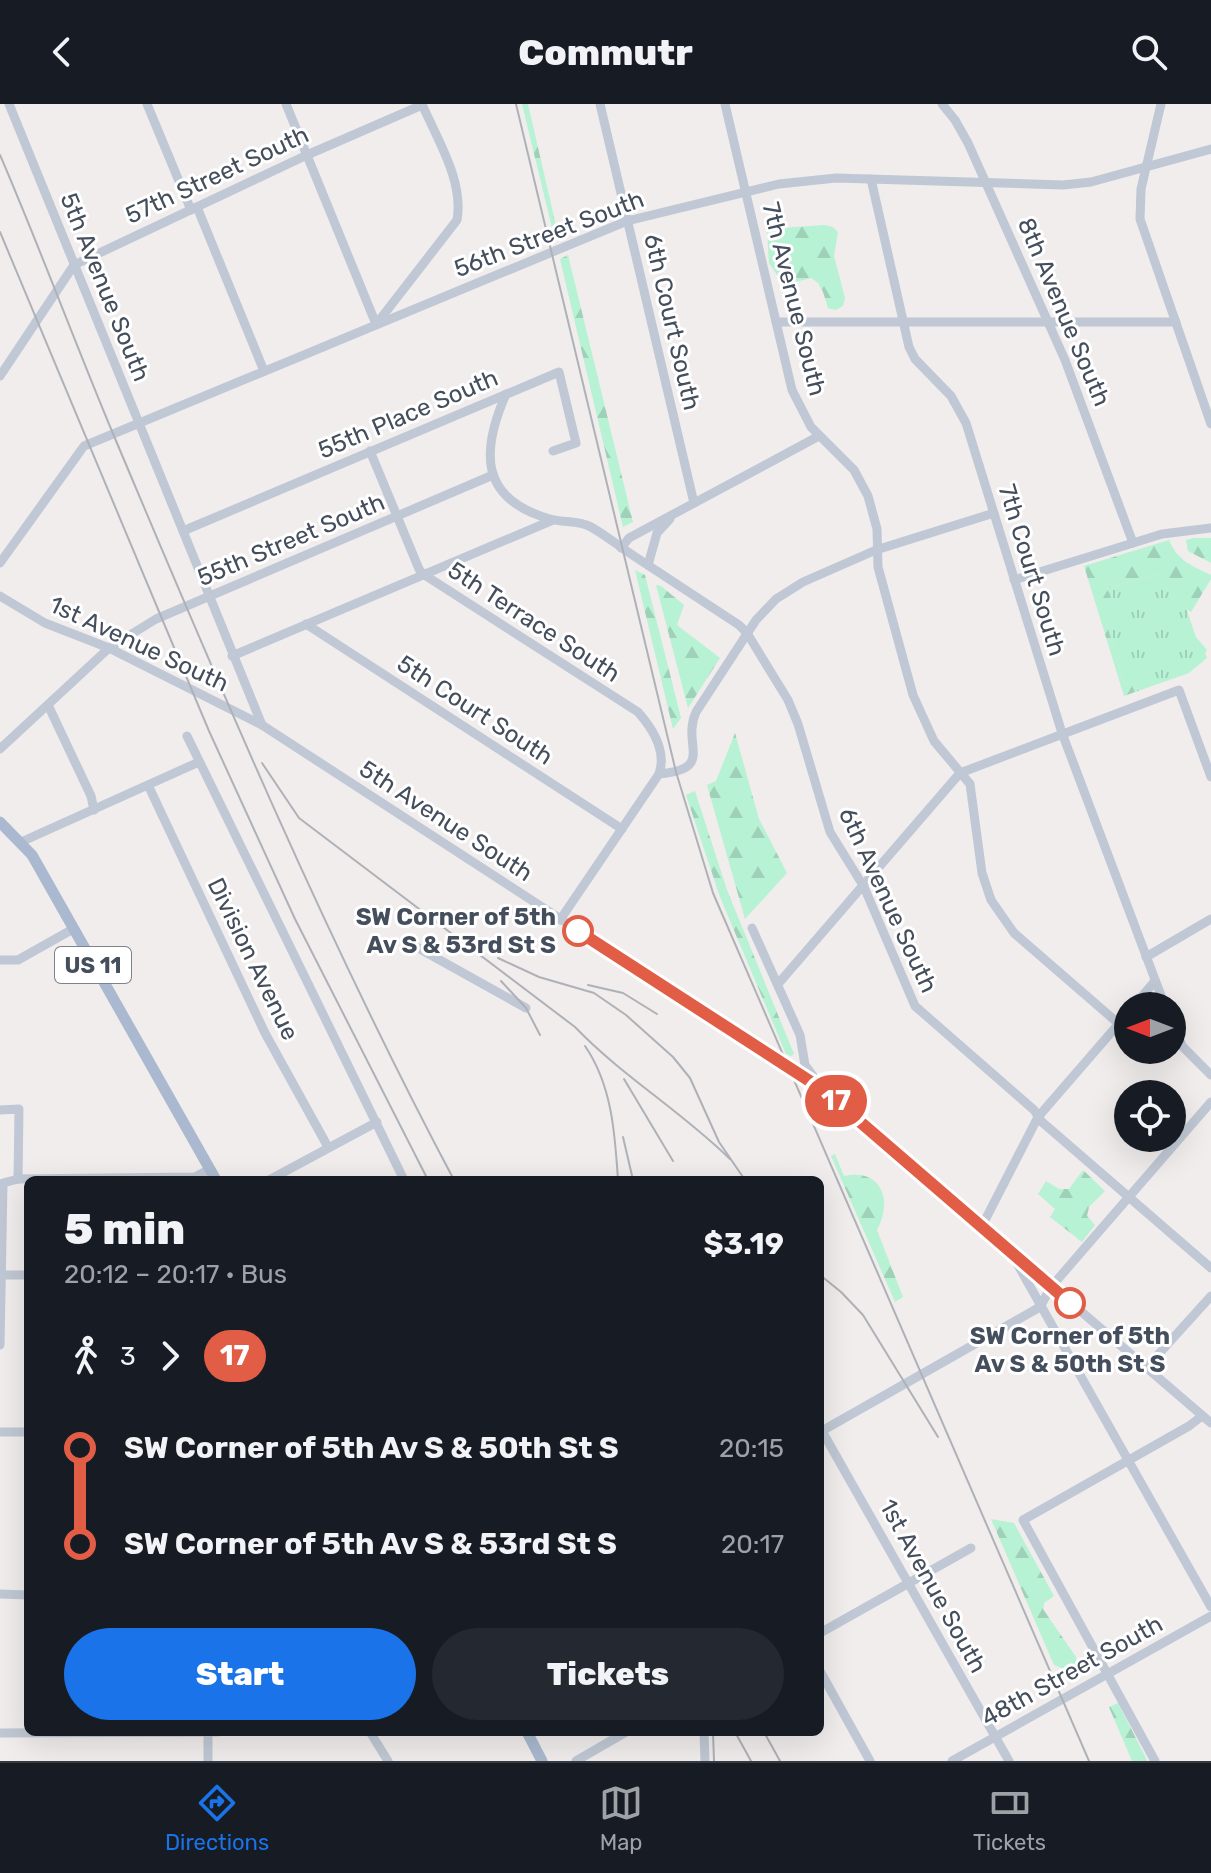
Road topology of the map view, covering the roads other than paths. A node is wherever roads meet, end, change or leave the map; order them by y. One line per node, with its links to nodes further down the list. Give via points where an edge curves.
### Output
1 (147, 104): 15 (street)
2 (286, 104): 10 (street)
3 (422, 104): 10 (street, 57th Street South); 22 (street, via 456,184 457,220)
4 (600, 104): 16 (street, 6th Court South)
5 (725, 104): 14 (street, 7th Avenue South)
6 (942, 104): 13 (street, 8th Avenue South, via 960,127)
7 (1161, 104): 11 (street)
8 (4, 105): 17 (street, 5th Avenue South)
9 (1211, 149): 11 (street, 56th Street South)
10 (307, 155): 15 (street, 57th Street South); 22 (street)
11 (1146, 167): 13 (street, 56th Street South, via 1078,184); 21 (street, via 1140,219)
12 (871, 179): 13 (street, 56th Street South); 14 (street, 56th Street South, via 804,180); 19 (street, 7th Court South)
13 (987, 183): 20 (street, 8th Avenue South)
14 (746, 192): 16 (street, 56th Street South); 18 (street, 7th Avenue South)
15 (194, 209): 17 (street, 57th Street South); 23 (street)
16 (627, 221): 22 (street, 56th Street South); 32 (street, 6th Court South)
17 (74, 265): 24 (street); 26 (street, 5th Avenue South)
18 (776, 322): 19 (street); 28 (street, 7th Avenue South, via 795,399)
19 (903, 322): 20 (street); 33 (street, 7th Court South, via 912,355 945,388 961,414)
20 (1048, 322): 21 (street); 39 (street, 8th Avenue South)
21 (1176, 322): 27 (street)
22 (376, 324): 23 (street, 56th Street South)
23 (264, 371): 26 (street, 56th Street South)
24 (0, 376)
25 (506, 394): 29 (street, 55th Place South); 30 (street, 55th Place South, via 559,372 576,443); 31 (street, via 492,424 488,449)
26 (139, 423): 38 (street, 5th Avenue South); 42 (street, 56th Street South, via 78,450)
27 (1211, 424)
28 (819, 436): 32 (street); 41 (street, 7th Avenue South, via 866,489 875,518)
29 (370, 451): 35 (street, 5th Terrace South); 38 (street, 55th Place South)
30 (553, 451)
31 (493, 475): 35 (street, 55th Street South); 36 (street, 6th Avenue South, via 512,501)
32 (694, 503): 34 (street)
33 (994, 513): 41 (street); 45 (street, 7th Court South)
34 (673, 515): 40 (street, via 629,538); 43 (street, via 657,533)
35 (397, 517): 44 (street, 5th Terrace South); 47 (street, 55th Street South)
36 (553, 520): 40 (street, 6th Avenue South, via 586,524); 44 (street)
37 (1211, 528): 39 (street)
38 (183, 531): 47 (street, 5th Avenue South)
39 (1133, 543): 45 (street)
40 (621, 548): 43 (street, 6th Avenue South)
41 (876, 550): 49 (street, via 776,599); 58 (street, 7th Avenue South, via 917,708 934,741)
42 (0, 563)
43 (648, 565): 49 (street, 6th Avenue South)
44 (423, 574): 48 (street); 59 (street, 5th Terrace South, via 638,712 663,758)
45 (1014, 580): 54 (street, 7th Court South)
46 (0, 596): 50 (street, 1st Avenue South, via 45,623)
47 (210, 596): 50 (street, 55th Street South, via 156,619); 51 (street, 5th Avenue South)
48 (306, 624): 51 (street); 64 (street, 5th Court South)
49 (747, 633): 59 (street, via 694,716 693,761 685,769); 66 (street, 6th Avenue South, via 788,700 830,832)
50 (109, 648): 52 (street, 55th Street South); 53 (street, 1st Avenue South)
51 (232, 656): 53 (street, 5th Avenue South)
52 (48, 705): 56 (street, 55th Street South); 62 (street)
53 (262, 725): 68 (street, 5th Avenue South)
54 (1062, 733): 58 (street); 60 (street, via 1179,690); 72 (street, 7th Court South)
55 (187, 736): 57 (street)
56 (0, 749)
57 (199, 762): 61 (street); 87 (street)
58 (960, 773): 66 (street); 79 (street, 7th Avenue South, via 970,784 985,882 1001,917)
59 (659, 774): 64 (street)
60 (1211, 777)
61 (148, 785): 62 (street); 88 (street, Division Avenue, via 265,1033)
62 (94, 810): 65 (street)
63 (0, 822): 65 (main road, US 11)
64 (622, 829): 68 (street)
65 (21, 842): 70 (main road, US 11)
66 (864, 887): 75 (street); 86 (street, 6th Avenue South, via 915,1006)
67 (1211, 919): 72 (street)
68 (560, 920): 83 (street, 5th Avenue South)
69 (752, 928): 75 (street)
70 (73, 929): 73 (street, via 18,960); 89 (main road, US 11)
71 (411, 944): 78 (street)
72 (1146, 957): 74 (street, 7th Court South)
73 (0, 960)
74 (1155, 981): 76 (street); 77 (street)
75 (778, 984): 83 (street, via 800,1035 805,1065)
76 (1146, 992)
77 (1159, 992)
78 (526, 1008)
79 (1114, 1020)
80 (1114, 1030): 86 (street)
81 (1186, 1050): 82 (street)
82 (1211, 1075)
83 (822, 1089): 95 (street, 5th Avenue South)
84 (1211, 1102): 94 (street)
85 (0, 1110): 92 (street, via 19,1109)
86 (1038, 1117): 94 (street, 6th Avenue South); 95 (street)
87 (377, 1122): 88 (street); 91 (street)
88 (328, 1147): 90 (street)
89 (213, 1175)
90 (276, 1176)
91 (402, 1176)
92 (18, 1179): 93 (street); 96 (street, via 3,1183)
93 (24, 1179)
94 (1129, 1196): 98 (street, 6th Avenue South); 101 (street)
95 (981, 1228): 97 (street, 5th Avenue South)
96 (1, 1240): 99 (street)
97 (1010, 1252): 101 (street, 5th Avenue South); 103 (street)
98 (1211, 1268)
99 (1, 1275): 100 (street); 104 (street)
100 (24, 1275)
101 (1051, 1287): 103 (street); 105 (street, 5th Avenue South)
102 (1211, 1296): 105 (street)
103 (1040, 1307): 108 (street); 112 (street)
104 (0, 1345)
105 (1146, 1368): 106 (street, 5th Avenue South)
106 (1202, 1416): 107 (street, 5th Avenue South); 112 (street)
107 (1211, 1423)
108 (824, 1430)
109 (0, 1432): 110 (street)
110 (24, 1432)
111 (824, 1437): 114 (street, 1st Avenue South)
112 (1128, 1460): 117 (street); 120 (street, via 1023,1520)
113 (971, 1548): 114 (street)
114 (909, 1585): 119 (street); 129 (street, 1st Avenue South)
115 (0, 1594): 116 (street)
116 (24, 1595)
117 (1211, 1607)
118 (1211, 1616): 120 (street, 48th Street South)
119 (824, 1631)
120 (1109, 1674): 129 (street, 48th Street South); 138 (street)
121 (824, 1678): 135 (street)
122 (0, 1733): 123 (street)
123 (24, 1733)
124 (208, 1736): 130 (street)
125 (372, 1736): 131 (street)
126 (529, 1736): 132 (main road)
127 (619, 1736): 133 (street)
128 (704, 1736): 134 (street)
129 (995, 1737): 136 (street, 48th Street South); 137 (street, 1st Avenue South)
130 (208, 1761)
131 (388, 1761)
132 (541, 1761)
133 (576, 1761)
134 (705, 1761)
135 (870, 1761)
136 (952, 1761)
137 (1009, 1761)
138 (1155, 1761)

